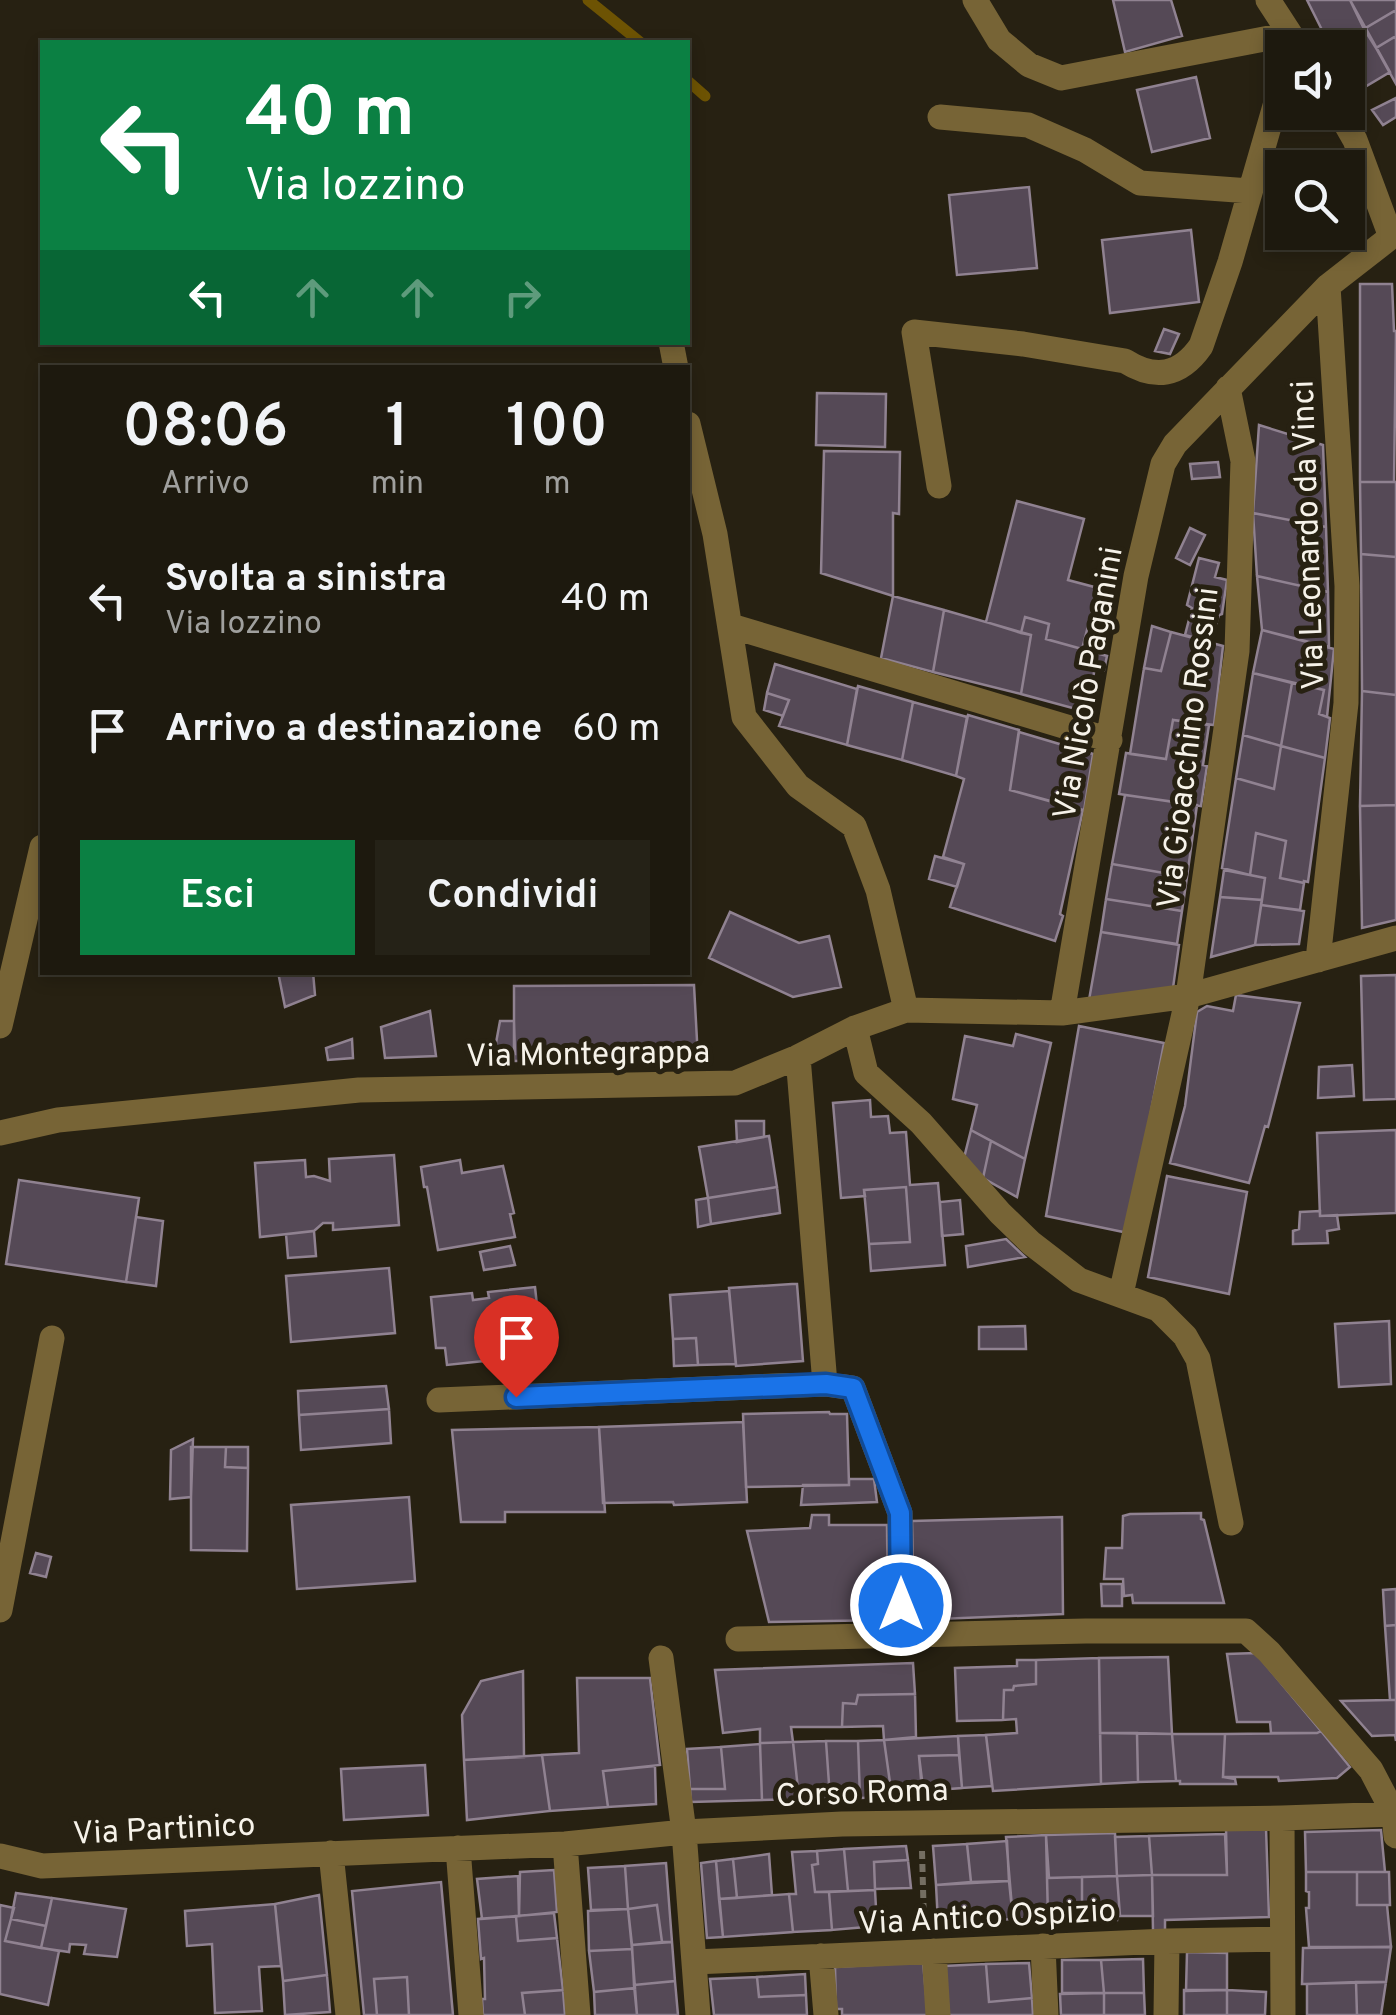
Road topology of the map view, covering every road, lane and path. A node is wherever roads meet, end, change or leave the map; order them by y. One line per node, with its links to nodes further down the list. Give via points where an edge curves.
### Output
1 (976, 0): 4 (street, via 1000,40 1029,65 1061,78)
2 (1268, 0): 3 (street)
3 (1288, 30)
4 (1265, 46)
5 (940, 117): 8 (street, via 1028,125 1140,183)
6 (1268, 130): 8 (street)
7 (1349, 130): 9 (street)
8 (1250, 190): 13 (street, via 1200,346 1168,372 1152,373 1125,360 914,332)
9 (1394, 235): 10 (street, Via Nicolò Paganini)
10 (1328, 286): 11 (street, Via Nicolò Paganini); 18 (street, Via Leonardo da Vinci, via 1347,586 1346,703)
11 (1228, 388): 15 (street, Via Nicolò Paganini, via 1163,464 1136,576); 19 (street, Via Gioacchino Rossini, via 1243,461 1238,651)
12 (690, 432): 14 (street)
13 (940, 486)
14 (731, 626): 15 (street); 20 (street, via 744,717 798,786 854,826 878,890)
15 (1110, 740): 21 (street, Via Nicolò Paganini)
16 (40, 856): 22 (street)
17 (1396, 938): 18 (street, Via Montegrappa)
18 (1318, 960): 19 (street, Via Montegrappa)
19 (1188, 996): 21 (street, Via Montegrappa); 26 (street, Via Gioacchino Rossini)
20 (906, 1010): 21 (street, Via Montegrappa); 23 (street, Via Montegrappa)
21 (1062, 1013)
22 (0, 1026)
23 (855, 1028): 24 (street, Via Montegrappa); 26 (street, via 866,1073 922,1123 1000,1213 1080,1280)
24 (798, 1056): 25 (street, Via Montegrappa, via 735,1083 359,1090 58,1120); 28 (street)
25 (0, 1133)
26 (1122, 1294): 30 (street, via 1158,1310 1198,1359)
27 (52, 1338): 31 (street)
28 (826, 1384): 29 (street); 32 (street, via 853,1388 900,1513)
29 (439, 1400)
30 (1231, 1524)
31 (0, 1610)
32 (901, 1635): 33 (street); 36 (street, via 1246,1630 1371,1770)
33 (738, 1639)
34 (661, 1658): 38 (street)
35 (1282, 1818): 36 (street, Corso Roma); 37 (street, Corso Roma); 44 (street)
36 (1395, 1821)
37 (920, 1822): 38 (street, Corso Roma); 43 (path)
38 (684, 1832): 39 (street, Corso Roma); 49 (street)
39 (565, 1844): 40 (street, Corso Roma); 52 (street)
40 (458, 1848): 41 (street, Corso Roma); 51 (street)
41 (332, 1853): 42 (street, Via Partinico, via 42,1866); 50 (street)
42 (0, 1856)
43 (924, 1925)
44 (1282, 1939): 45 (street, Via Antico Ospizio); 58 (street)
45 (1167, 1940): 46 (street, Via Antico Ospizio); 57 (street)
46 (1043, 1946): 47 (street, Via Antico Ospizio); 56 (street)
47 (934, 1951): 48 (street, Via Antico Ospizio); 55 (street)
48 (822, 1956): 49 (street, Via Antico Ospizio); 54 (street)
49 (694, 1962): 53 (street)
50 (348, 2015)
51 (471, 2015)
52 (578, 2015)
53 (698, 2015)
54 (826, 2015)
55 (938, 2015)
56 (1046, 2015)
57 (1166, 2015)
58 (1282, 2015)

